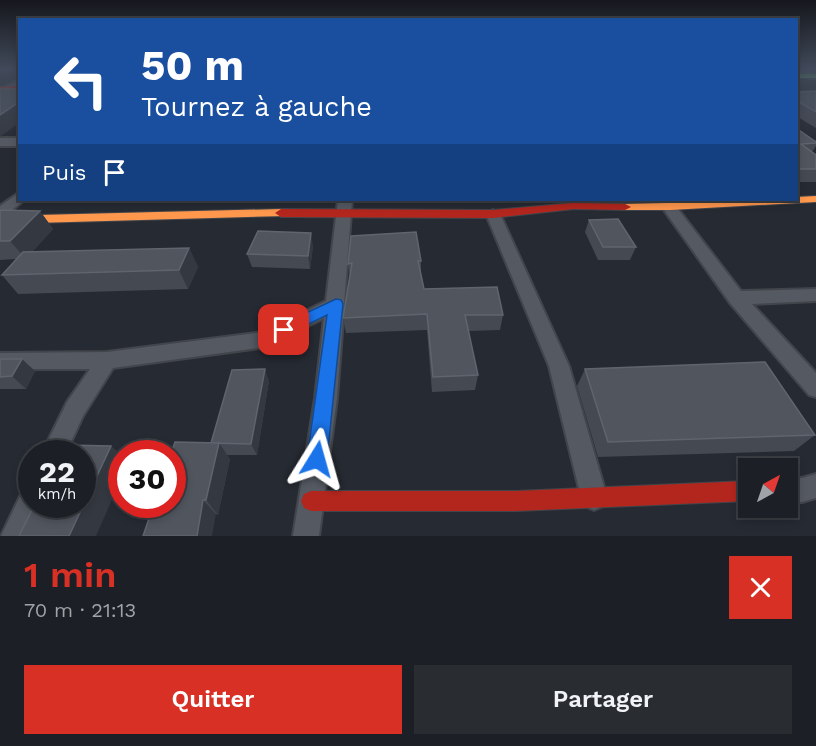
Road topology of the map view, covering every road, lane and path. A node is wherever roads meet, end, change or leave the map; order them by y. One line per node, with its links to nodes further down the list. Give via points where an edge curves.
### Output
1 (0, 142): 2 (street)
2 (18, 142)
3 (18, 198): 9 (street)
4 (798, 199): 5 (street)
5 (816, 199)
6 (742, 201): 7 (street)
7 (667, 203): 10 (street); 13 (street)
8 (345, 206): 10 (street); 11 (street); 14 (street)
9 (0, 213)
10 (492, 214): 22 (street, via 559,366)
11 (0, 220)
12 (816, 295): 13 (street)
13 (736, 298): 17 (street)
14 (336, 304): 15 (street, via 266,339); 23 (street)
15 (108, 360): 16 (street); 18 (street, via 75,409)
16 (0, 361)
17 (816, 388)
18 (60, 440)
19 (816, 486): 20 (street)
20 (798, 490)
21 (738, 491): 22 (street)
22 (594, 497): 23 (street)
23 (311, 501): 26 (street)
24 (23, 518): 25 (street)
25 (14, 536)
26 (306, 536)

